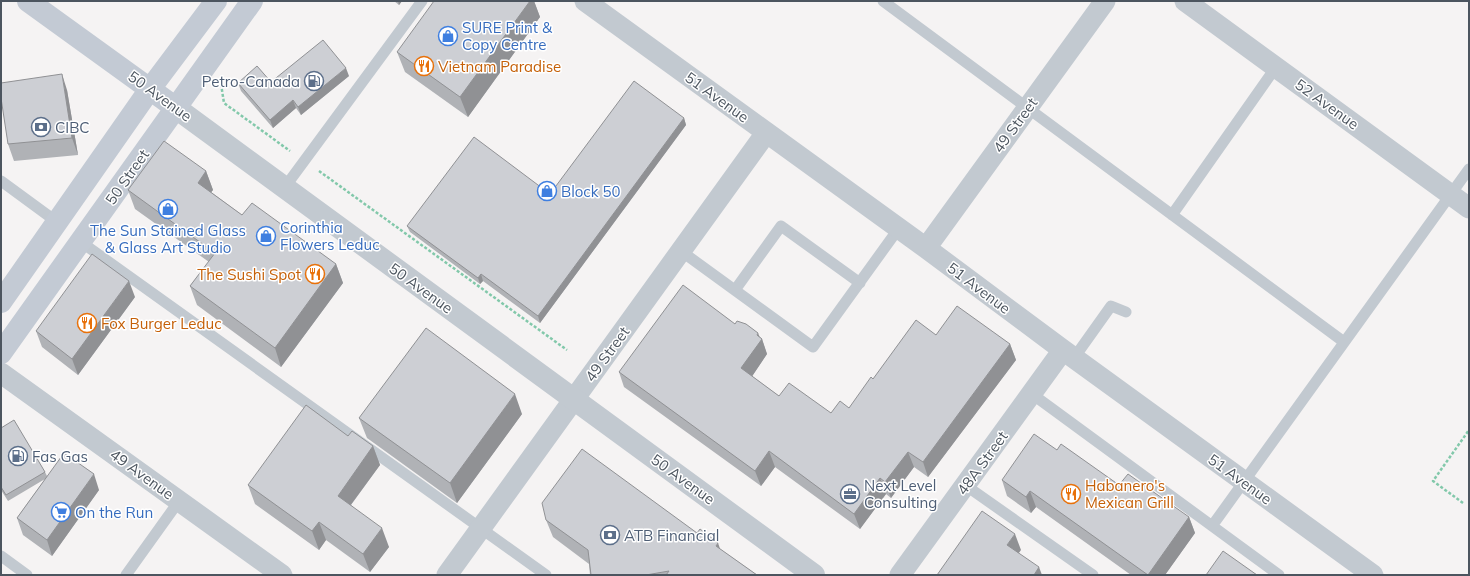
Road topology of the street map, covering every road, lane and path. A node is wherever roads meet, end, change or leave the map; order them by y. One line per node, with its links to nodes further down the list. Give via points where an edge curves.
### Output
1 (30, 1): 11 (main road, 50 Avenue)
2 (216, 1): 11 (main road)
3 (252, 1): 12 (main road, 50 Street)
4 (422, 1): 15 (lane)
5 (585, 1): 14 (street, 51 Avenue)
6 (883, 1): 13 (lane)
7 (1105, 1): 13 (street, 49 Street)
8 (1185, 1): 9 (street, 52 Avenue)
9 (1276, 67): 19 (street, 52 Avenue); 21 (lane)
10 (220, 77): 15 (path, via 224,103)
11 (150, 89): 12 (main road, 50 Avenue); 22 (main road)
12 (176, 108): 18 (street, 50 Avenue); 24 (main road, 50 Street)
13 (1027, 108): 21 (lane); 25 (street, 49 Street)
14 (766, 133): 23 (street, 51 Avenue); 26 (street, 49 Street)
15 (304, 161): 18 (lane); 32 (path)
16 (1469, 169): 19 (lane)
17 (1, 181): 22 (lane)
18 (285, 188): 37 (street, 50 Avenue)
19 (1451, 194): 20 (street, 52 Avenue); 31 (lane)
20 (1469, 208)
21 (1172, 215): 31 (lane)
22 (57, 222): 29 (main road)
23 (899, 228): 25 (street, 51 Avenue); 27 (lane)
24 (81, 242): 33 (main road, 50 Street); 44 (lane)
25 (926, 248): 34 (street, 51 Avenue)
26 (681, 251): 28 (lane); 37 (street, 49 Street)
27 (860, 283): 28 (lane, via 813,347); 28 (lane, via 782,226)
28 (735, 290)
29 (1, 302)
30 (1126, 312): 34 (lane, via 1111,306)
31 (1344, 342): 39 (lane)
32 (567, 350)
33 (1, 353)
34 (1069, 354): 36 (street, 48A Street); 39 (street, 51 Avenue)
35 (1, 373): 41 (street, 49 Avenue)
36 (1032, 394): 40 (street, 48A Street); 43 (lane)
37 (574, 399): 44 (street, 49 Street); 51 (street, 50 Avenue)
38 (1469, 430): 42 (path, via 1433,481)
39 (1244, 481): 43 (lane); 55 (street, 51 Avenue)
40 (965, 485): 52 (street, 48A Street); 53 (lane)
41 (179, 501): 47 (lane); 48 (street, 49 Avenue)
42 (1463, 502)
43 (1212, 526): 54 (lane)
44 (481, 528): 49 (street, 49 Street); 50 (lane)
45 (1, 556): 46 (lane)
46 (27, 575)
47 (126, 575)
48 (282, 575)
49 (447, 575)
50 (546, 575)
51 (814, 575)
52 (900, 575)
53 (1093, 575)
54 (1280, 575)
55 (1373, 575)

